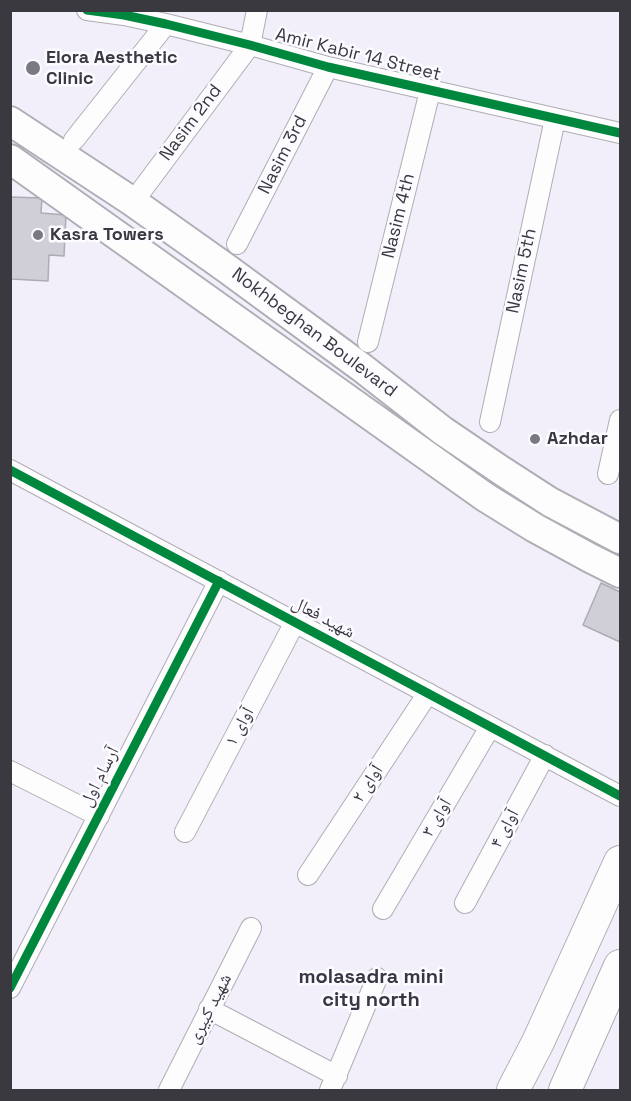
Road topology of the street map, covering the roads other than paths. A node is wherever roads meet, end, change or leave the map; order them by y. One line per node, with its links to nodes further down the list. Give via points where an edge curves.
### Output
1 (87, 10): 3 (street, Amir Kabir 14 Street)
2 (257, 10): 4 (street)
3 (166, 24): 4 (street, Amir Kabir 14 Street); 10 (street)
4 (250, 45): 5 (street, Amir Kabir 14 Street); 12 (street, Nasim 2nd)
5 (328, 67): 6 (street, Amir Kabir 14 Street); 13 (street, Nasim 3rd)
6 (430, 91): 7 (street, Amir Kabir 14 Street); 14 (street, Nasim 4th)
7 (555, 119): 9 (street, Amir Kabir 14 Street); 16 (street, Nasim 5th)
8 (10, 122): 12 (main road, Nokhbeghan Boulevard)
9 (621, 133)
10 (74, 140)
11 (10, 159): 20 (main road, Nokhbeghan Boulevard, via 485,497)
12 (133, 202): 19 (main road, Nokhbeghan Boulevard, via 493,465 550,502)
13 (237, 244)
14 (368, 342)
15 (621, 420): 18 (street)
16 (490, 422)
17 (10, 470): 21 (street, شهید فعال)
18 (608, 474)
19 (621, 539)
20 (621, 573)
21 (219, 581): 22 (street, شهید فعال); 28 (street, آرسام اول)
22 (296, 622): 23 (street, شهید فعال); 29 (street, آوای ۱)
23 (428, 693): 24 (street, شهید فعال); 31 (street, آوای ۲)
24 (490, 726): 25 (street, شهید فعال); 33 (street, آوای ۳)
25 (545, 755): 27 (street, شهید فعال); 32 (street, آوای ۴)
26 (10, 771): 28 (street)
27 (621, 796)
28 (99, 816): 37 (street, آرسام اول)
29 (185, 832)
30 (621, 862): 41 (main road)
31 (308, 875)
32 (465, 903)
33 (383, 909)
34 (251, 928): 38 (street, شهید کبیری)
35 (621, 966): 42 (main road)
36 (377, 978): 39 (street)
37 (10, 988)
38 (209, 1009): 39 (street); 40 (street, شهید کبیری)
39 (333, 1083)
40 (169, 1090)
41 (513, 1090)
42 (565, 1090)

